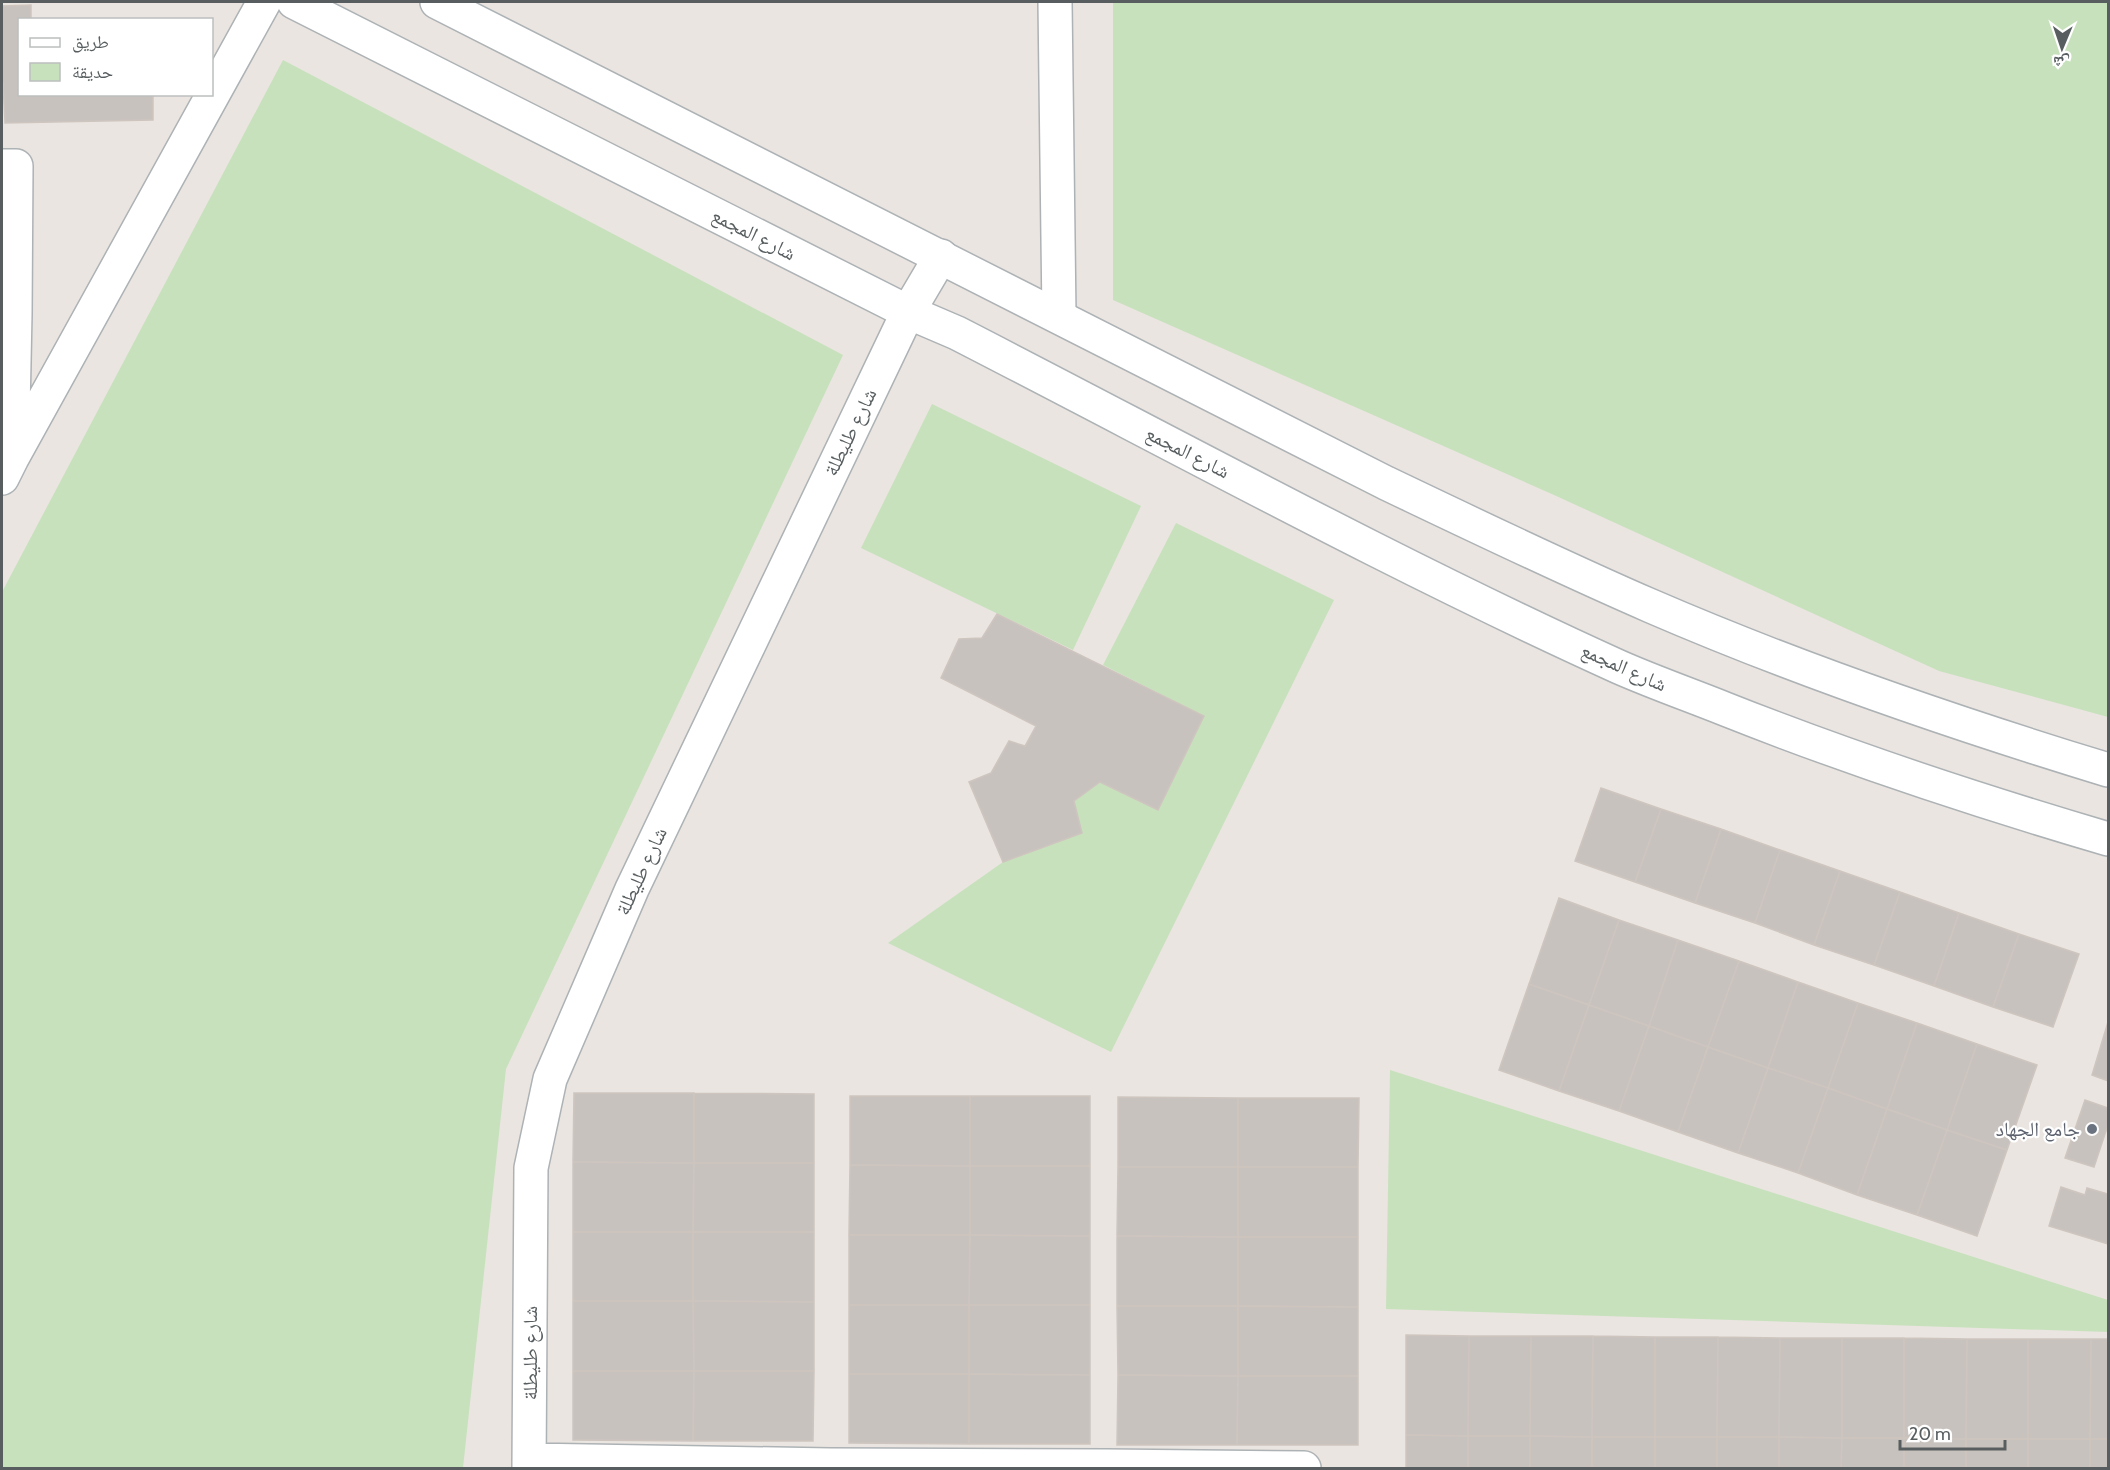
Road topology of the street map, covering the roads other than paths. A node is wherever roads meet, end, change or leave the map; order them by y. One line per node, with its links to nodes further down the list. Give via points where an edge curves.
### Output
1 (264, 2): 5 (street)
2 (294, 2): 9 (street, شارع المجمع)
3 (437, 2): 8 (street)
4 (1056, 2): 11 (street)
5 (213, 94)
6 (212, 96): 12 (street)
7 (2, 166): 10 (street, via 16,166)
8 (941, 256): 9 (street, شارع طليطلة); 11 (street)
9 (908, 312): 14 (street, شارع المجمع, via 957,333 1425,574 1621,668 1780,731 2020,813); 15 (street, شارع طليطلة, via 632,889 550,1079 531,1168)
10 (8, 314): 12 (street)
11 (1059, 316): 13 (street, via 1386,483 1652,606 1921,709)
12 (7, 468)
13 (2109, 770)
14 (2109, 839)
15 (529, 1464): 16 (street)
16 (1304, 1468)

